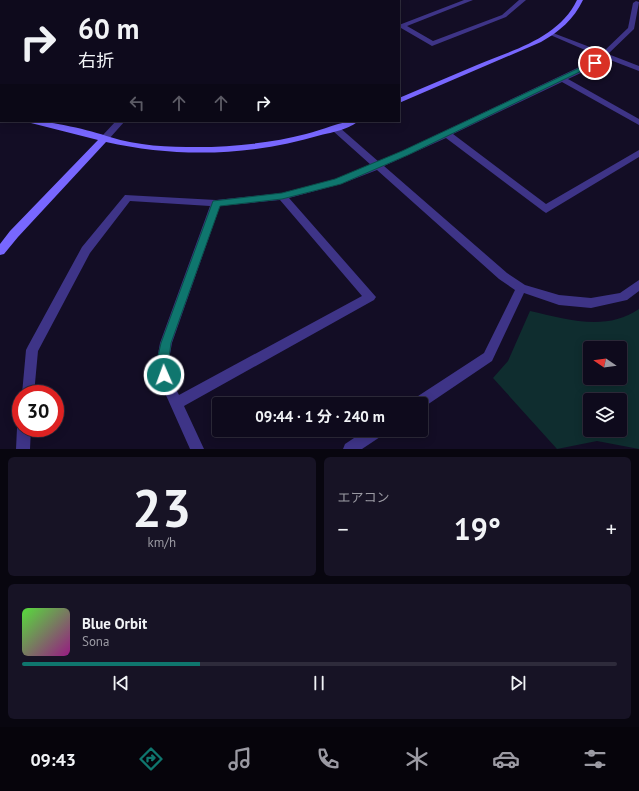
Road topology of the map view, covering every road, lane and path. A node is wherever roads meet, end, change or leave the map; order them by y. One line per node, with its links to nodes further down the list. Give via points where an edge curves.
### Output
1 (470, 0): 5 (street)
2 (523, 0): 5 (street, via 504,16 432,44)
3 (580, 0): 7 (street, via 569,17)
4 (639, 4): 6 (street, via 636,4)
5 (401, 26)
6 (635, 30): 8 (street)
7 (551, 34): 8 (street); 11 (street)
8 (603, 54): 9 (street); 10 (street, via 595,63)
9 (639, 69)
10 (563, 79): 15 (street); 17 (street)
11 (400, 101)
12 (38, 122): 18 (street)
13 (120, 122): 18 (street)
14 (352, 122): 16 (street)
15 (639, 122)
16 (336, 129): 18 (street, via 300,138 220,149 182,150 146,147); 20 (street)
17 (447, 134): 19 (street, via 546,209); 20 (street)
18 (104, 138): 23 (street)
19 (639, 153)
20 (377, 166): 21 (street, via 338,182); 25 (street, via 503,276)
21 (282, 196): 22 (street); 28 (street, via 370,296)
22 (216, 203): 26 (street, via 128,197 86,250 32,350); 28 (street, via 166,343 162,365)
23 (0, 251)
24 (639, 285): 25 (street, via 623,297 591,303 559,300)
25 (521, 288): 27 (street, via 488,357)
26 (29, 385)
27 (428, 397)
28 (176, 404): 32 (street)
29 (24, 437): 31 (street)
30 (368, 437): 33 (street)
31 (23, 449)
32 (197, 449)
33 (350, 449)

